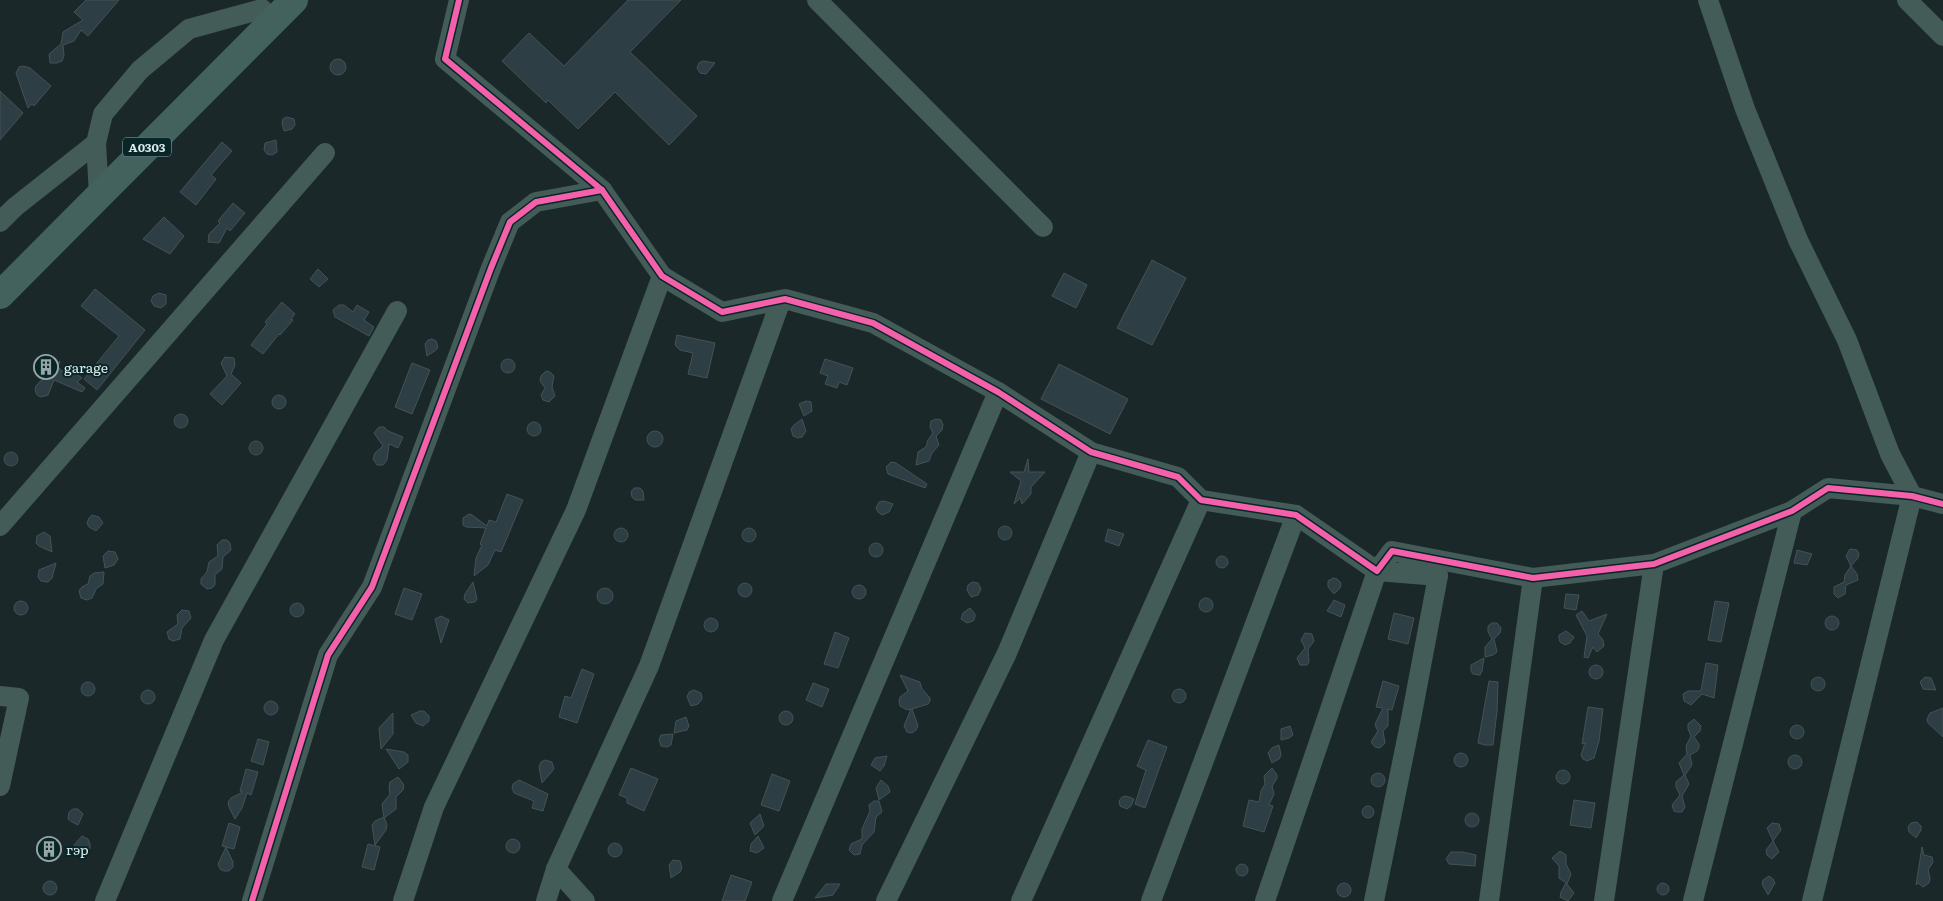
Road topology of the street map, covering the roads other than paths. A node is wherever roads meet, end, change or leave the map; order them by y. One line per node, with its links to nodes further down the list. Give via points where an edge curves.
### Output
1 (294, 0): 6 (highway, A0303)
2 (459, 0): 10 (street, via 445,59)
3 (817, 0): 13 (street)
4 (1708, 0): 20 (street, via 1745,109 1795,231 1847,340 1890,454)
5 (1907, 0): 7 (street)
6 (262, 13): 8 (street, via 189,29 140,70 116,99 104,114); 11 (highway, A0303)
7 (1943, 36)
8 (96, 143): 11 (street); 12 (street, via 14,207)
9 (324, 153): 25 (street)
10 (602, 190): 14 (street); 35 (street, via 536,202 510,222 372,587 328,655)
11 (99, 195): 15 (highway, A0303)
12 (0, 222)
13 (1043, 227)
14 (662, 276): 16 (street, via 722,312); 36 (street, via 576,510 434,807)
15 (0, 295)
16 (781, 300): 18 (street, via 785,298 873,324); 33 (street, via 650,666)
17 (397, 311): 34 (street, via 214,640)
18 (998, 392): 19 (street); 39 (street)
19 (1091, 452): 21 (street, via 1178,477); 40 (street, via 1007,653)
20 (1912, 496): 22 (street); 23 (street, via 1828,488); 48 (street)
21 (1201, 500): 24 (street); 41 (street)
22 (1943, 504)
23 (1792, 511): 27 (street); 47 (street)
24 (1296, 515): 28 (street); 42 (street)
25 (0, 526)
26 (1392, 551): 28 (street); 29 (street); 30 (street)
27 (1654, 564): 30 (street); 46 (street)
28 (1377, 571): 29 (street); 43 (street)
29 (1438, 576): 44 (street)
30 (1532, 578): 45 (street)
31 (0, 696): 32 (street, via 18,698)
32 (0, 786)
33 (556, 869): 37 (street); 38 (street)
34 (105, 901)
35 (252, 901)
36 (403, 901)
37 (546, 901)
38 (585, 901)
39 (782, 901)
40 (886, 901)
41 (1021, 901)
42 (1151, 901)
43 (1265, 901)
44 (1374, 901)
45 (1489, 901)
46 (1604, 901)
47 (1693, 901)
48 (1812, 901)

